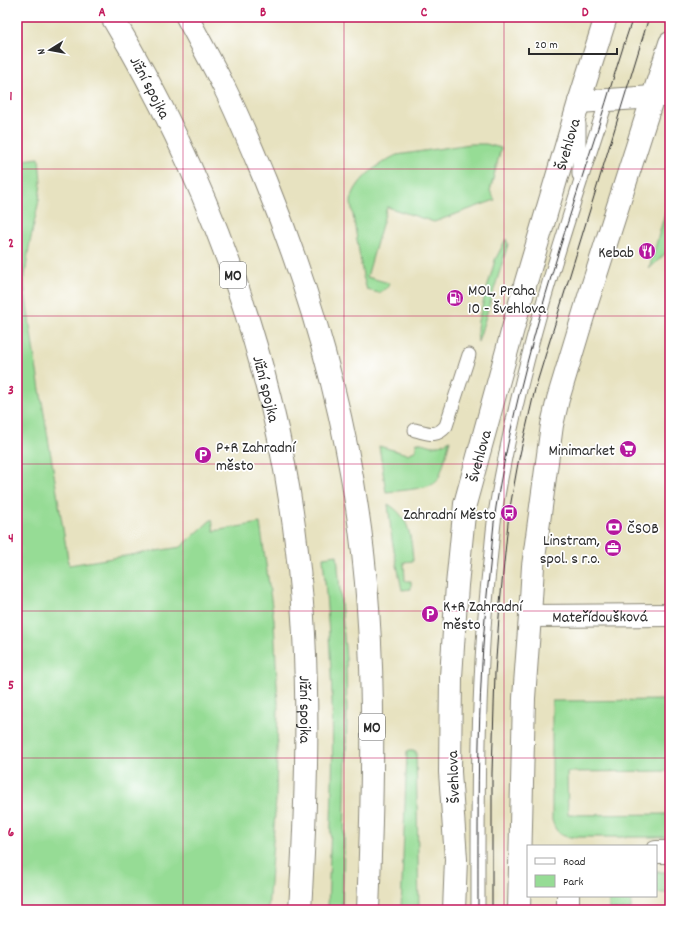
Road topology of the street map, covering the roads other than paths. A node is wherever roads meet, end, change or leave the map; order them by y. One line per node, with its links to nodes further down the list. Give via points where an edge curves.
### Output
1 (112, 17): 16 (main road, Jižní spojka / MO, via 156,95 210,214 240,294 261,363 285,465 298,552 306,688 306,765)
2 (187, 17): 17 (main road, MO, via 224,88 280,218 312,310 332,379 347,449 362,545 372,686)
3 (606, 17): 7 (main road, Švehlova)
4 (670, 43): 5 (main road)
5 (662, 96): 6 (main road); 12 (main road, via 558,399 551,431)
6 (607, 100): 7 (main road); 8 (lane)
7 (579, 102): 8 (lane); 18 (main road, Švehlova, via 465,504 451,677 450,772 456,859)
8 (579, 186): 19 (lane, via 520,390 496,510 481,673)
9 (469, 355): 10 (lane, via 446,426 437,434)
10 (415, 430)
11 (670, 615): 12 (main road, Mateřídoušková)
12 (530, 616): 20 (main road, via 524,706)
13 (657, 852): 14 (main road)
14 (670, 852)
15 (568, 897): 21 (main road)
16 (300, 910)
17 (368, 910)
18 (454, 910)
19 (478, 910)
20 (519, 910)
21 (568, 910)

